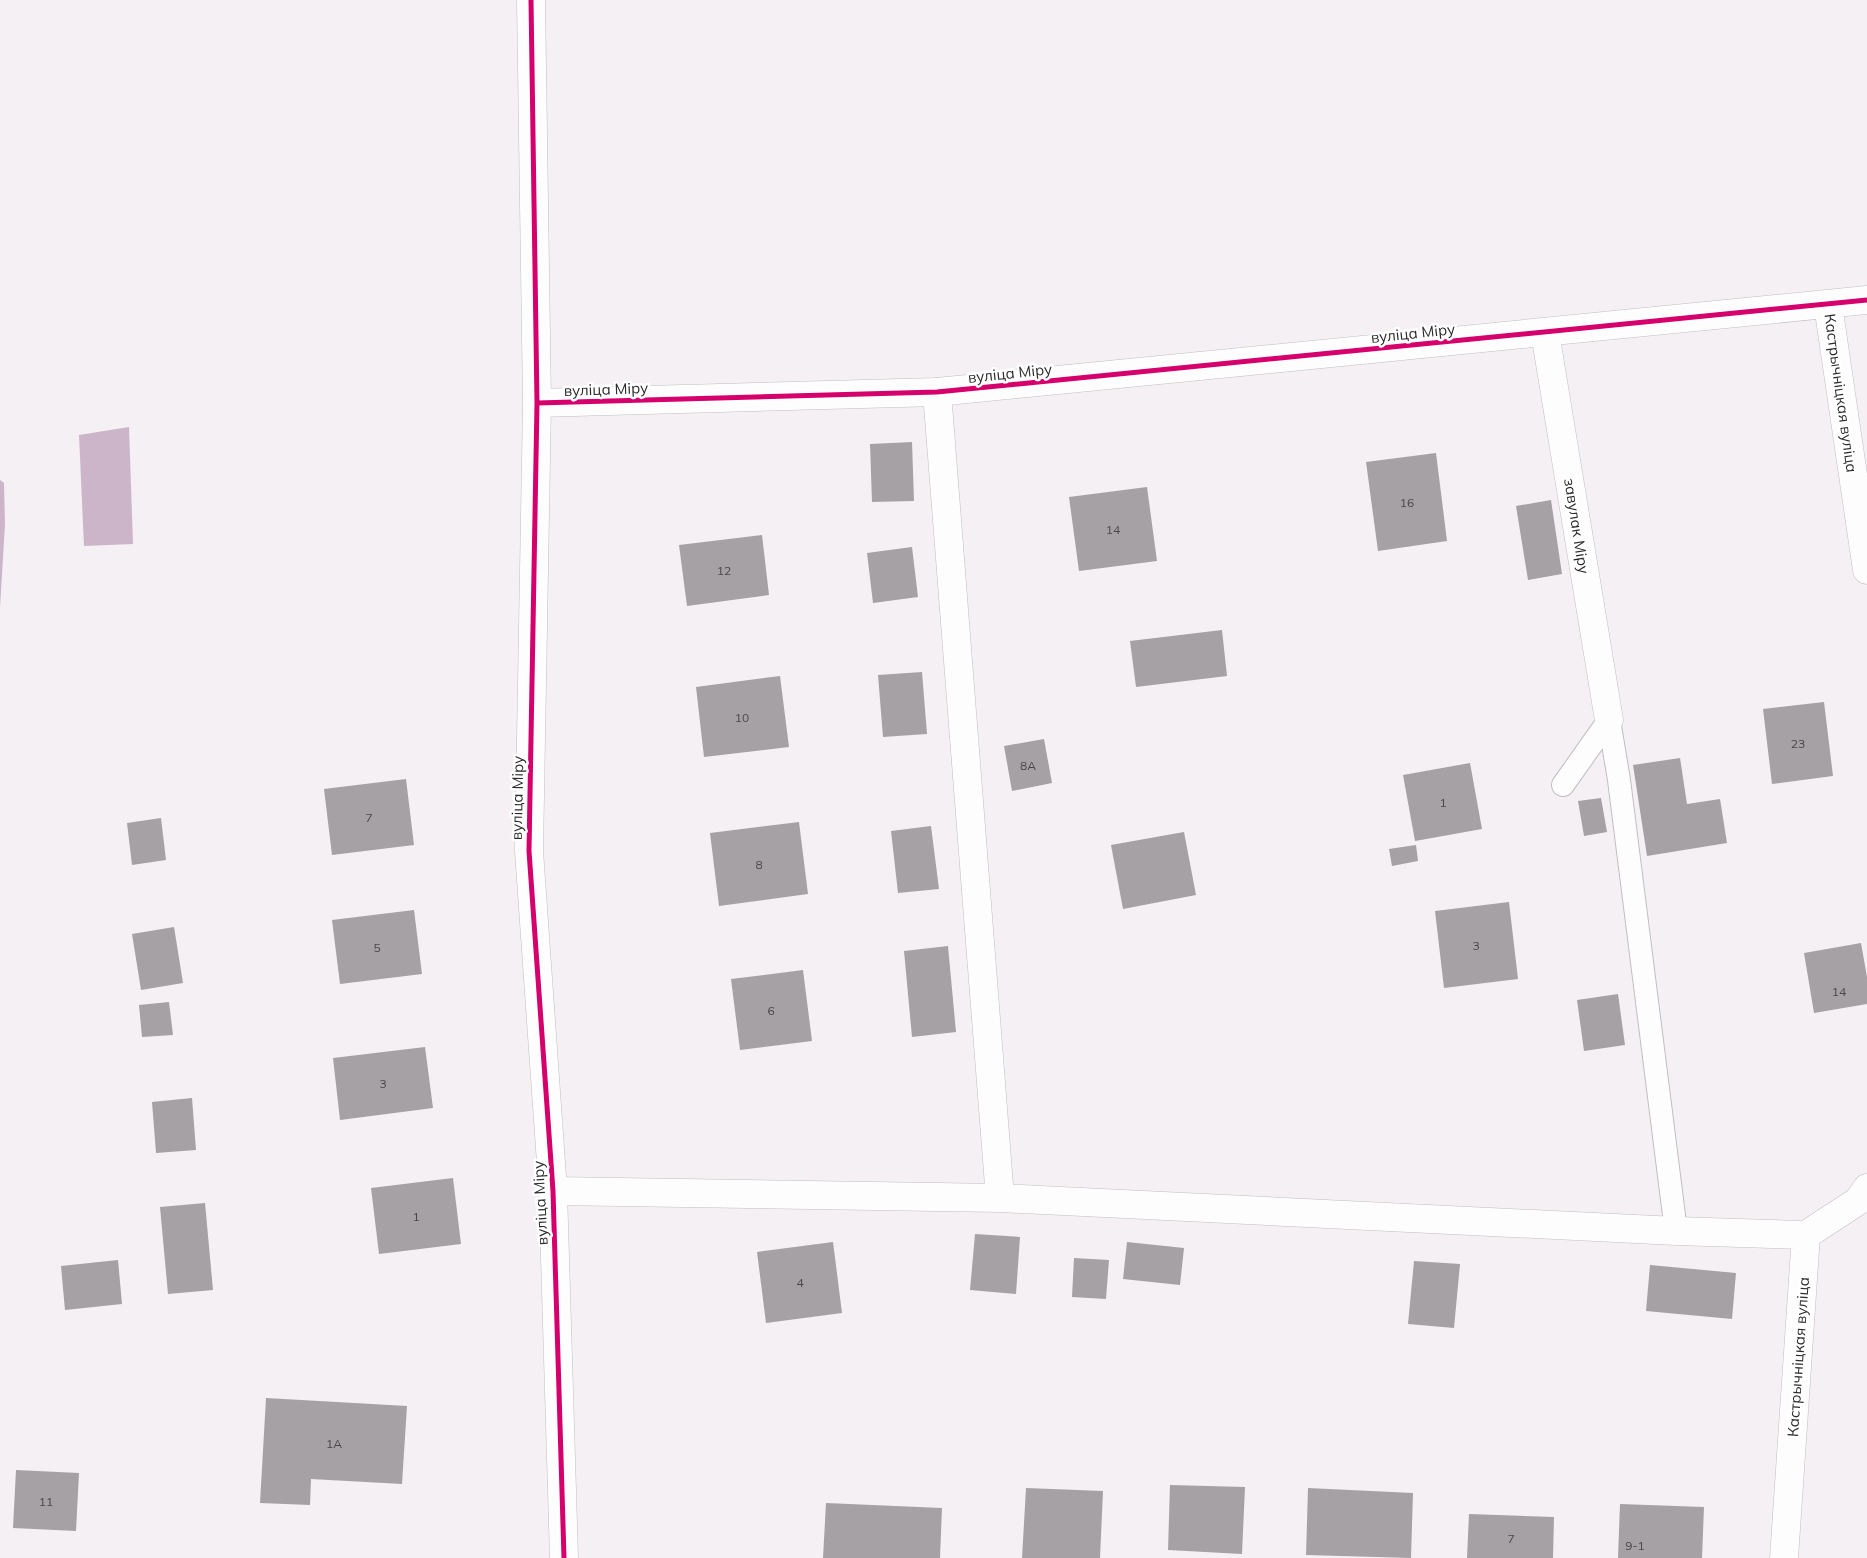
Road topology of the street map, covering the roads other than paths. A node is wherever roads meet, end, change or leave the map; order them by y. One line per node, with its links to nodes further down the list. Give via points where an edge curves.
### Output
1 (531, 0): 6 (street)
2 (1867, 300): 3 (street, вуліца Міру)
3 (1828, 305): 4 (street, вуліца Міру); 7 (street, Кастрычніцкая вуліца)
4 (1545, 333): 5 (street, вуліца Міру); 8 (street, завулак Міру)
5 (937, 392): 6 (street, вуліца Міру); 12 (street)
6 (536, 403): 10 (street, вуліца Міру, via 529,850)
7 (1867, 570)
8 (1610, 720): 9 (lane); 13 (lane)
9 (1563, 785)
10 (554, 1191): 12 (street); 15 (street, вуліца Міру)
11 (1864, 1196): 14 (street)
12 (1000, 1198): 13 (street)
13 (1676, 1231): 14 (street)
14 (1806, 1235): 16 (street, Кастрычніцкая вуліца)
15 (564, 1558)
16 (1784, 1558)

